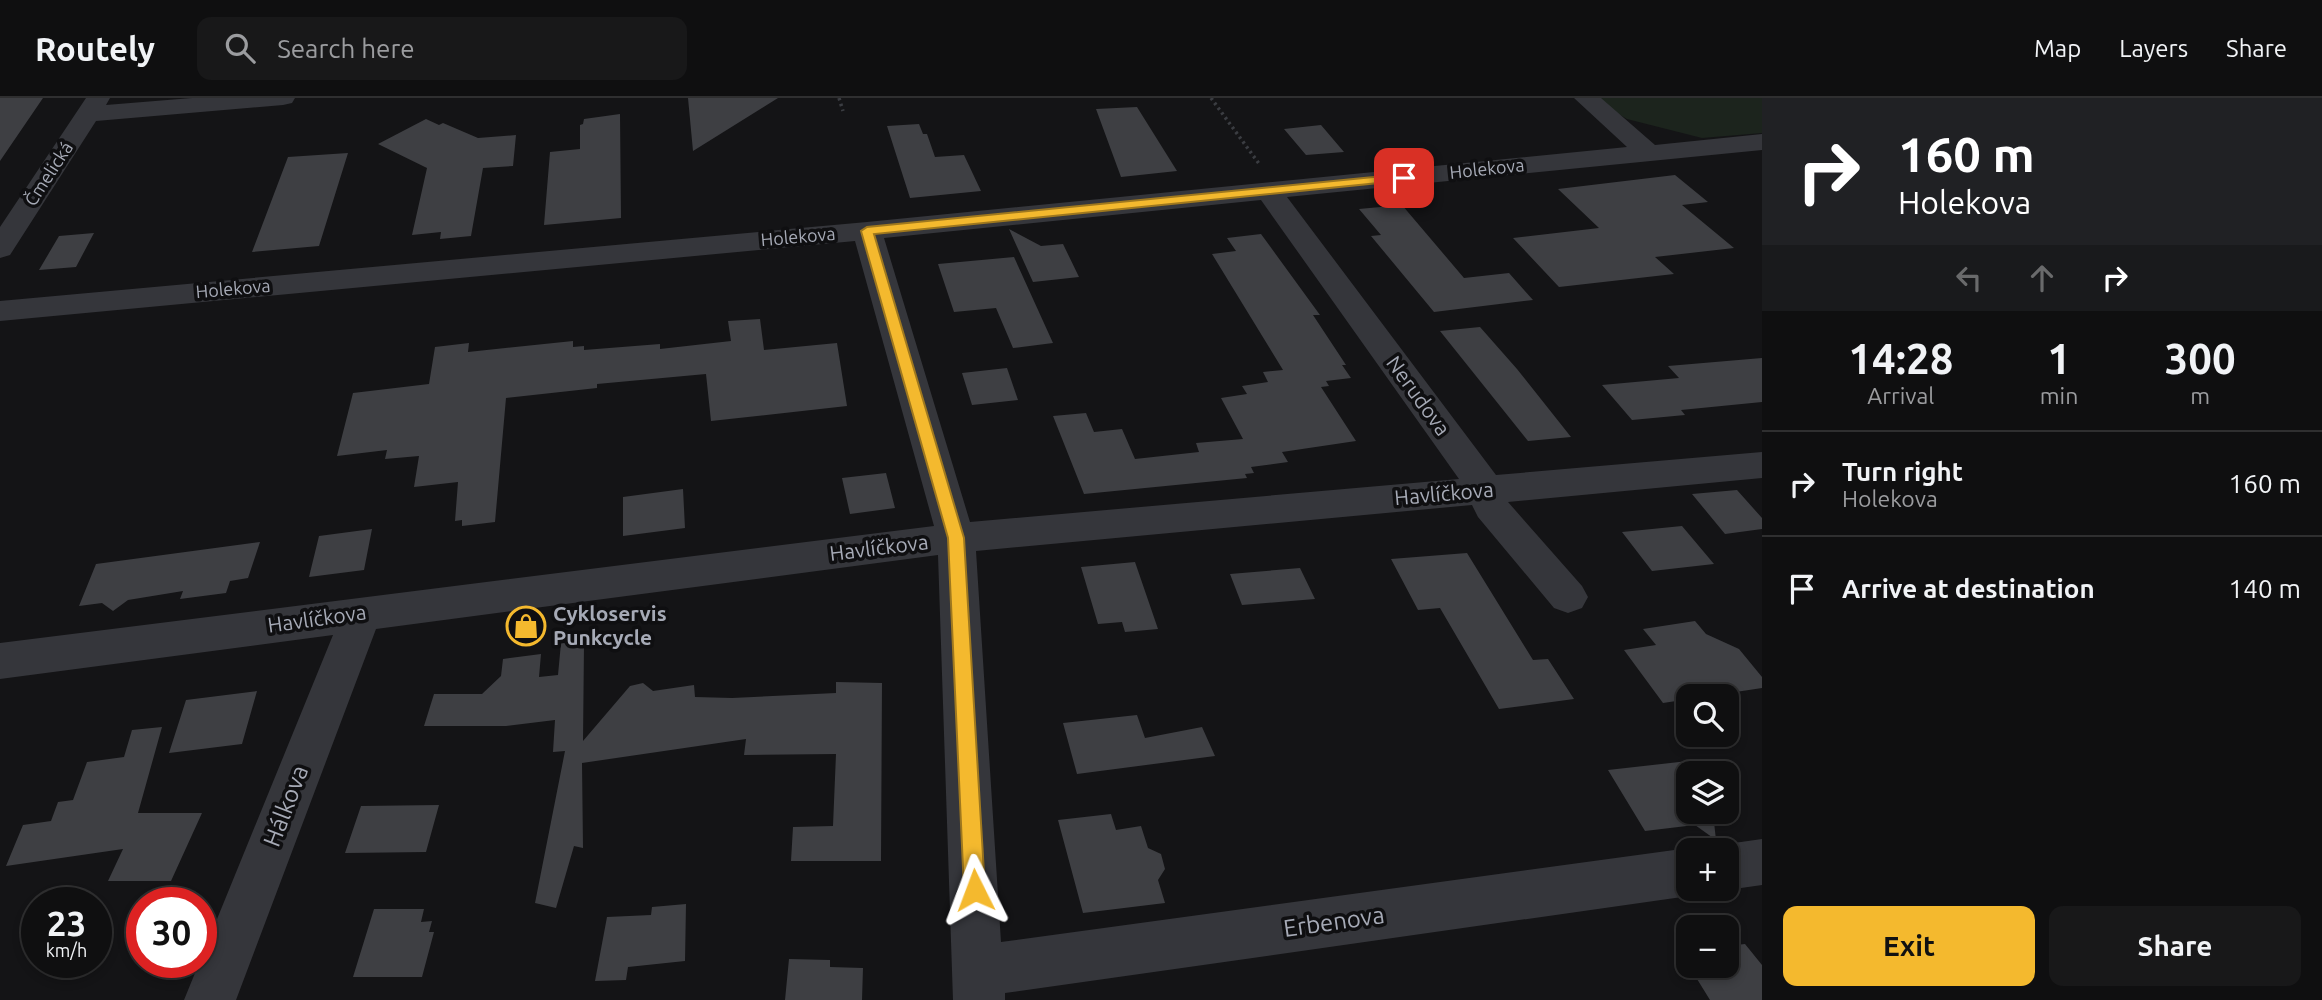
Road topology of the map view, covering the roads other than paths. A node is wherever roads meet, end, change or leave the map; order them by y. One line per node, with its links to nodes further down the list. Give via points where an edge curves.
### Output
1 (283, 98): 3 (street)
2 (1586, 98): 5 (street)
3 (93, 106): 8 (street, Čmelická)
4 (1762, 142): 5 (street, Holekova)
5 (1649, 153): 6 (street, Holekova)
6 (1268, 191): 7 (street, Holekova); 11 (street, Nerudova)
7 (867, 231): 9 (street, Holekova); 12 (street)
8 (0, 249)
9 (0, 311)
10 (1762, 465): 11 (street, Havlíčkova)
11 (1488, 490): 12 (street, Havlíčkova); 13 (street, Nerudova, via 1490,507)
12 (956, 538): 14 (street, Havlíčkova); 19 (street)
13 (1568, 597)
14 (362, 612): 15 (street, Havlíčkova); 20 (street, Hálkova)
15 (0, 661)
16 (1762, 862): 17 (street)
17 (1739, 865)
18 (1676, 874): 19 (street, Erbenova)
19 (979, 986)
20 (210, 1000)

